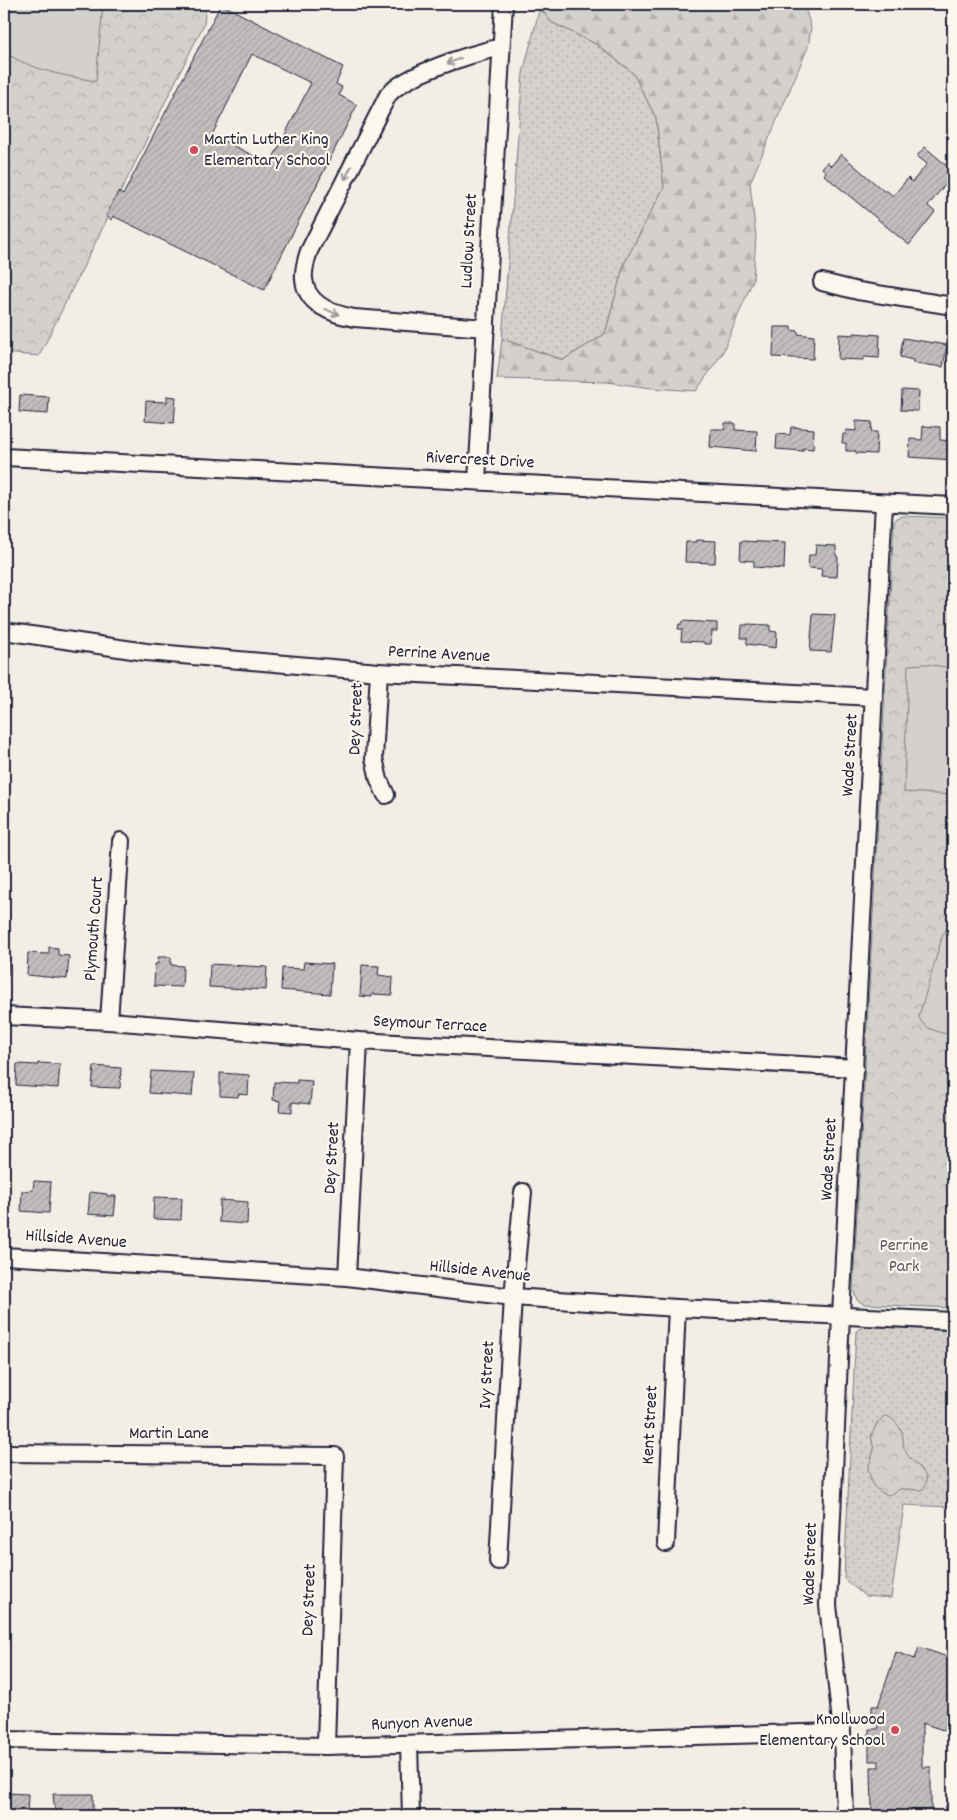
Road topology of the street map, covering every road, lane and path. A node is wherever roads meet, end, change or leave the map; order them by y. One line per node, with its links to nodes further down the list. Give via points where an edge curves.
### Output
1 (504, 4): 2 (street, Ludlow Street)
2 (501, 47): 5 (street, Ludlow Street); 5 (street, one-way to 5, via 479,52 412,78 388,95 309,251 303,278 306,291 325,310 336,315)
3 (822, 282): 4 (street)
4 (953, 306)
5 (486, 328): 7 (street, Ludlow Street)
6 (4, 457): 7 (street, Rivercrest Drive)
7 (477, 481): 8 (street, Rivercrest Drive)
8 (884, 504): 9 (street, Rivercrest Drive); 12 (street, Wade Street)
9 (953, 506)
10 (4, 631): 11 (street, Perrine Avenue, via 146,652)
11 (378, 672): 12 (street, Perrine Avenue); 13 (street, Dey Street, via 374,758)
12 (874, 697): 18 (street, Wade Street)
13 (386, 795)
14 (122, 841): 16 (street, Plymouth Court)
15 (4, 1016): 16 (street, Seymour Terrace)
16 (109, 1021): 17 (street, Seymour Terrace)
17 (359, 1041): 18 (street, Seymour Terrace); 21 (street, Dey Street)
18 (855, 1068): 24 (street, Wade Street)
19 (523, 1192): 22 (street, Ivy Street)
20 (4, 1256): 21 (street, Hillside Avenue)
21 (347, 1277): 22 (street, Hillside Avenue)
22 (513, 1297): 23 (street, Hillside Avenue); 29 (street, Ivy Street)
23 (677, 1308): 24 (street, Hillside Avenue); 28 (street, Kent Street)
24 (841, 1315): 25 (street, Hillside Avenue); 30 (street, Wade Street, via 828,1605)
25 (953, 1321)
26 (4, 1454): 27 (street, Martin Lane)
27 (335, 1456): 33 (street, Dey Street)
28 (666, 1543)
29 (498, 1561)
30 (842, 1732): 32 (street, Runyon Avenue); 35 (street, Wade Street)
31 (4, 1740): 33 (street, Runyon Avenue)
32 (409, 1744): 33 (street, Runyon Avenue); 34 (street)
33 (326, 1746)
34 (411, 1816)
35 (845, 1816)

